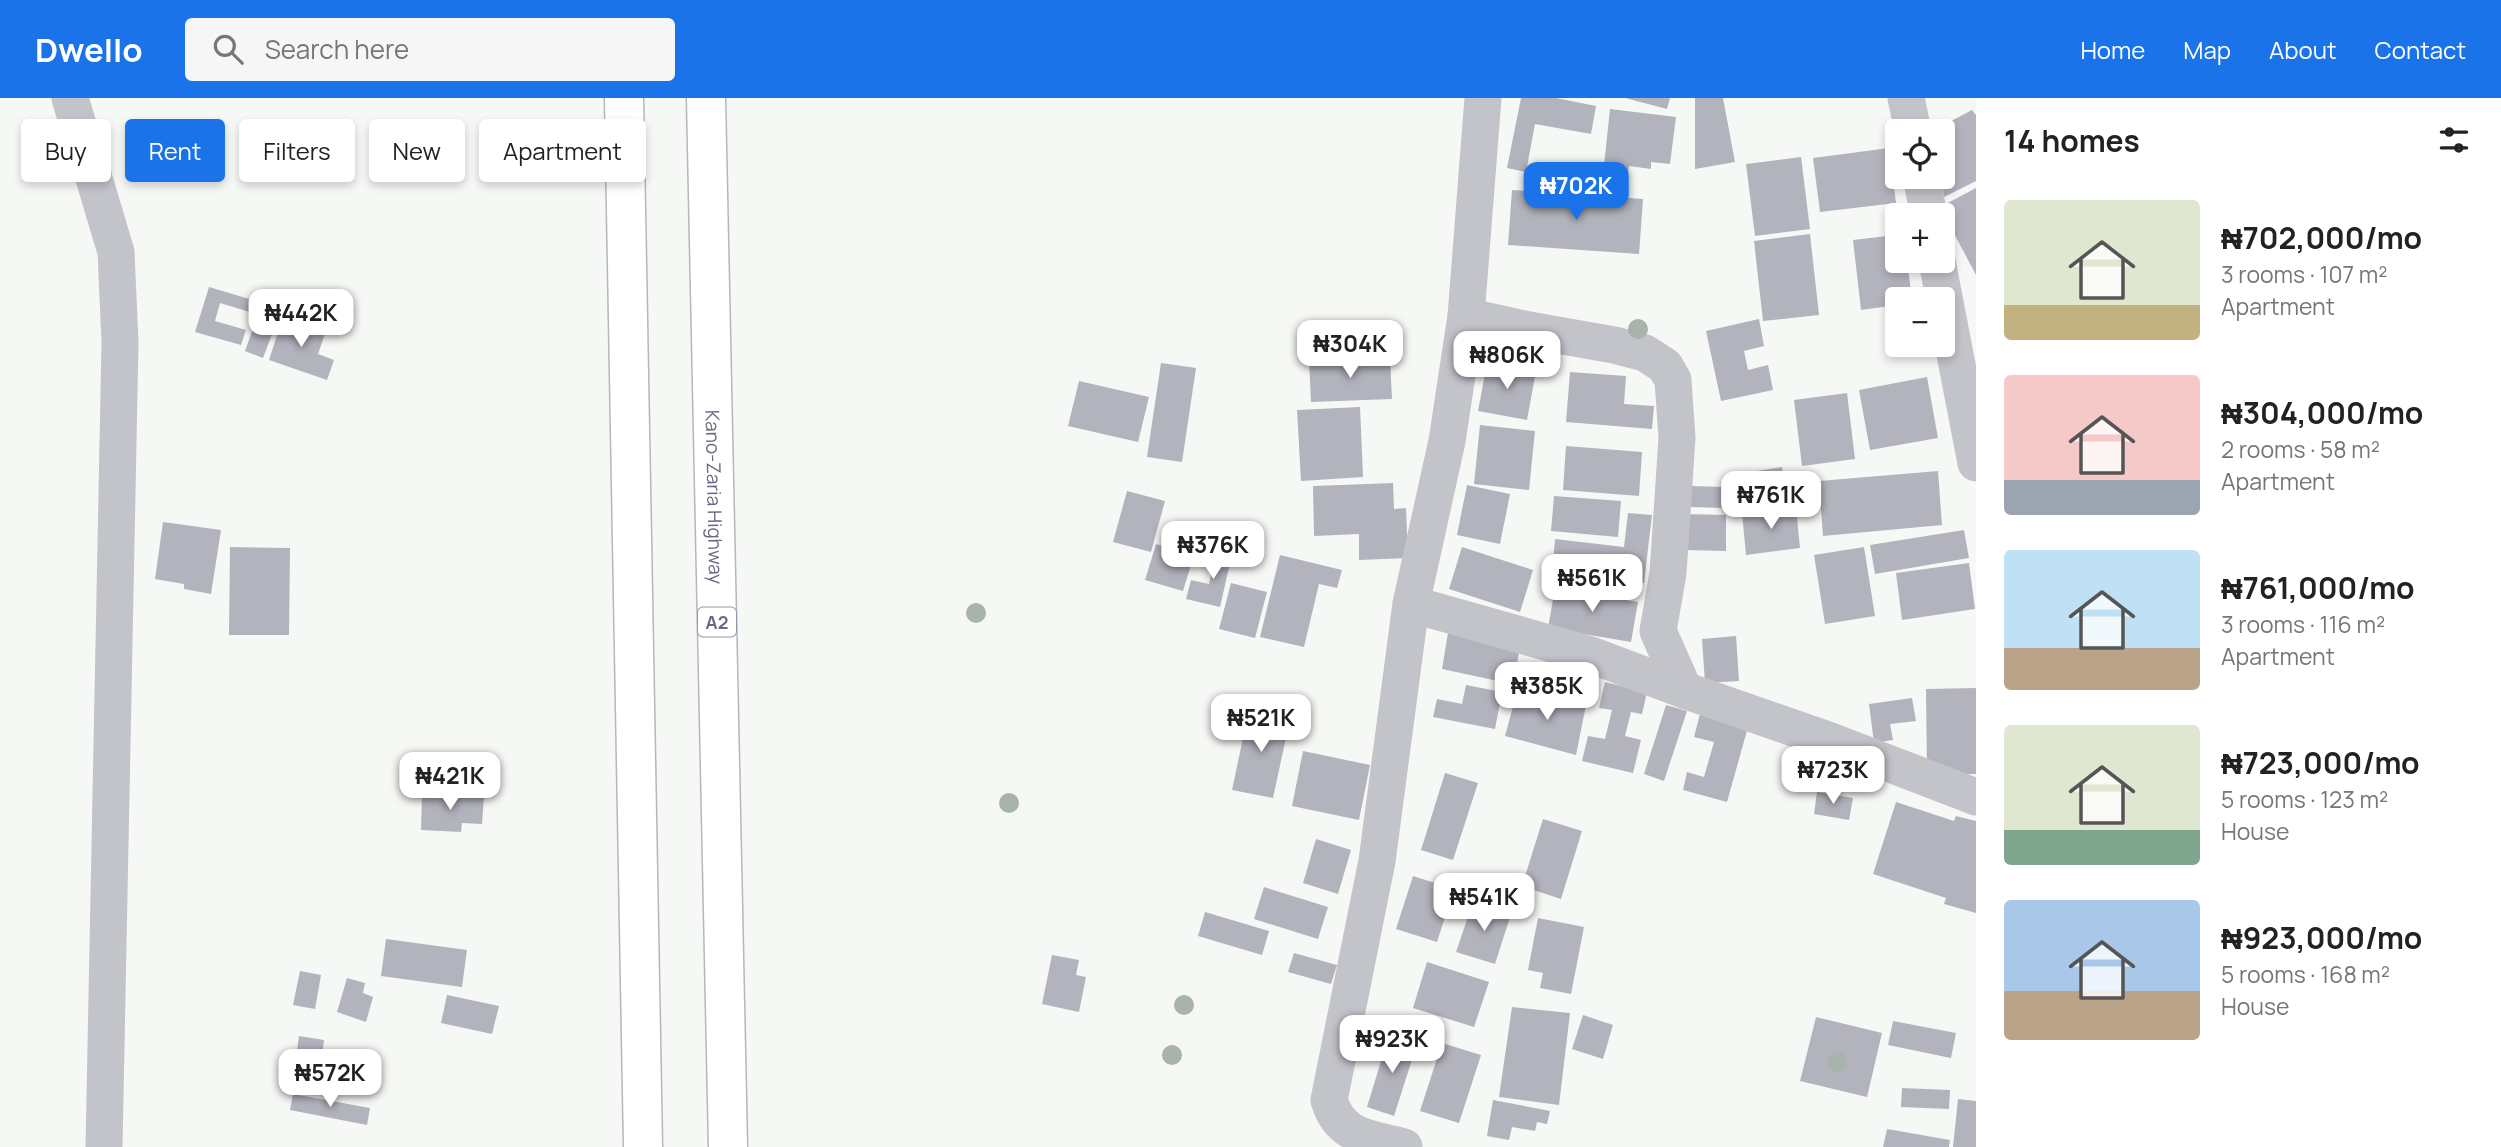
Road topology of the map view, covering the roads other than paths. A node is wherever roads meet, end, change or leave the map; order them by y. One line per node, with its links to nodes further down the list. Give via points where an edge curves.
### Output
1 (69, 98): 14 (street, via 116,252 120,342)
2 (624, 98): 15 (highway)
3 (706, 98): 16 (highway, Kano-Zaria Highway / A2)
4 (1483, 98): 8 (street)
5 (1906, 98): 6 (street)
6 (1910, 119)
7 (1940, 273): 9 (street)
8 (1466, 316): 11 (street, via 1447,441); 12 (street, via 1646,353 1665,366 1673,380 1677,438 1668,573 1658,631)
9 (1969, 400): 10 (street)
10 (1976, 463)
11 (1411, 604): 12 (street, via 1591,654); 17 (street, via 1377,861 1329,1100 1333,1115 1343,1126)
12 (1684, 690): 13 (street)
13 (1976, 797)
14 (104, 1147)
15 (643, 1147)
16 (728, 1147)
17 (1404, 1147)

